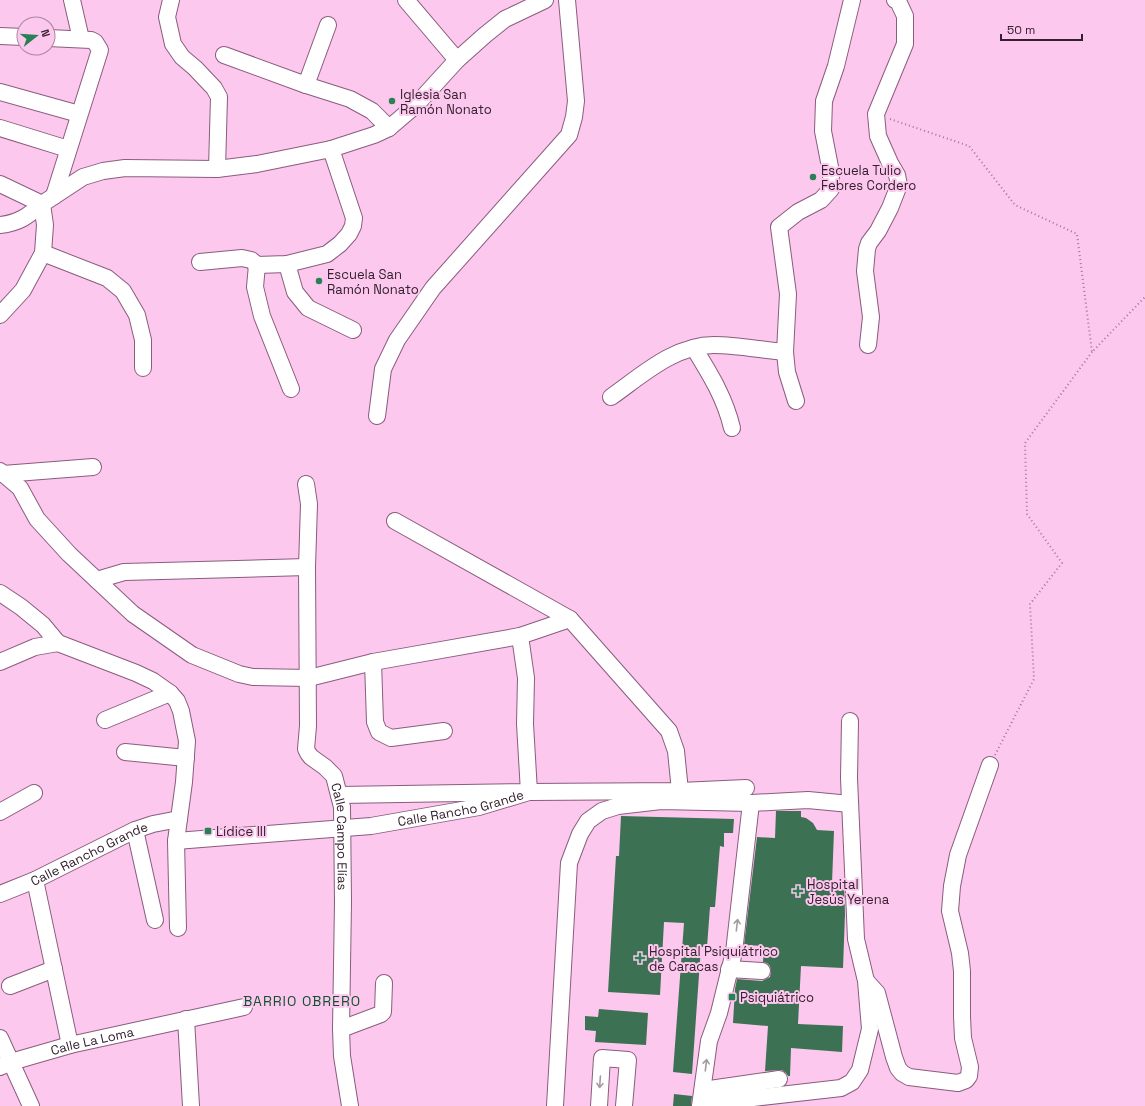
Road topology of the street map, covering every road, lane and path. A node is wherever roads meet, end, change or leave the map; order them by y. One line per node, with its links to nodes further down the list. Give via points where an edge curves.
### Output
1 (72, 0): 12 (street)
2 (170, 0): 23 (street, via 167,16 173,44 182,57 214,88 219,97)
3 (545, 0): 14 (street, via 505,18)
4 (568, 0): 42 (street, via 576,101 569,135 433,288 397,340 383,369)
5 (852, 0): 36 (street, via 836,66 824,101 822,131 831,172 831,189 821,200 798,212 779,227 788,294)
6 (895, 0): 18 (street, via 898,1 905,16 905,44)
7 (408, 1): 14 (street)
8 (328, 25): 15 (street)
9 (0, 36): 10 (street)
10 (16, 37)
11 (56, 38): 12 (street)
12 (81, 39): 17 (street, via 96,42 100,50)
13 (224, 55): 15 (street)
14 (457, 60): 20 (street, via 416,105)
15 (306, 85): 20 (street, via 361,104)
16 (0, 92): 17 (street)
17 (79, 114): 22 (street)
18 (876, 114): 34 (street, via 878,136 898,175 898,185 890,208 866,249 865,271 871,317); 37 (path, via 969,146 1014,206 1077,234)
19 (0, 128): 22 (street)
20 (389, 128): 21 (street)
21 (331, 148): 23 (street, via 257,164); 29 (street, via 354,218 353,226 340,244 327,254)
22 (68, 149): 25 (street)
23 (217, 169): 25 (street, via 132,168 103,171 83,177)
24 (0, 184): 25 (street)
25 (48, 200): 26 (street, via 25,218); 27 (street)
26 (0, 225)
27 (43, 253): 32 (street, via 22,290); 38 (street, via 107,278 123,291 137,315 143,340)
28 (200, 262): 30 (street, via 242,258)
29 (287, 264): 30 (street); 33 (street, via 295,292 308,308)
30 (257, 265): 39 (street, via 255,287 262,316)
31 (1145, 297): 37 (path)
32 (0, 315)
33 (353, 330)
34 (868, 345)
35 (694, 348): 36 (street, via 713,345); 40 (street, via 671,356); 43 (street, via 718,387)
36 (785, 352): 41 (street, via 787,372)
37 (1092, 352): 63 (path, via 1025,443 1027,514 1062,564 1030,604 1034,679)
38 (143, 368)
39 (291, 389)
40 (611, 397)
41 (796, 401)
42 (378, 416)
43 (732, 428)
44 (93, 467): 45 (street)
45 (2, 473): 49 (street, via 20,488 37,519)
46 (306, 484): 48 (street, Calle Campo Elías, via 309,504)
47 (395, 521): 51 (street)
48 (307, 567): 49 (street, via 124,572); 56 (street, Calle Campo Elías)
49 (97, 580): 56 (street, via 133,614 192,655 253,677)
50 (0, 592): 53 (street, via 43,625)
51 (570, 619): 52 (street); 64 (street, via 669,731 676,751)
52 (520, 636): 55 (street); 66 (street, via 526,678 525,724)
53 (58, 643): 54 (street, via 35,647); 57 (street, via 136,673)
54 (0, 662)
55 (373, 662): 56 (street); 60 (street, via 375,722 379,732 391,738)
56 (309, 678): 67 (street, Calle Campo Elías, via 306,749 311,757 334,776)
57 (170, 693): 58 (street); 62 (street, via 181,711 187,741)
58 (104, 720)
59 (850, 721): 69 (street)
60 (444, 731)
61 (125, 752): 62 (street)
62 (186, 758): 71 (street)
63 (990, 765): 82 (street, via 958,855 951,892 950,911 962,971 963,1038 970,1067 966,1080 958,1083 909,1077 902,1073 894,1057 877,993)
64 (680, 791): 66 (street, Calle Rancho Grande); 68 (street, Calle Rancho Grande)
65 (34, 792): 70 (street)
66 (529, 792): 67 (street); 72 (street, Calle Rancho Grande, via 479,807 371,826)
67 (339, 795): 72 (street, Calle Campo Elías)
68 (748, 795): 69 (street); 80 (street, one-way to 68, via 734,952); 96 (street, via 634,803 602,811 588,821 580,834 570,863)
69 (850, 804): 82 (street, via 856,939)
70 (0, 812)
71 (179, 819): 73 (street, Calle Rancho Grande); 74 (street)
72 (343, 828): 74 (street, Calle Rancho Grande); 87 (street, Calle Campo Elías)
73 (135, 830): 75 (street, Calle Rancho Grande); 77 (street)
74 (176, 841): 78 (street)
75 (35, 880): 76 (street, Calle Rancho Grande); 79 (street)
76 (0, 894)
77 (155, 920)
78 (178, 928)
79 (54, 969): 84 (street); 89 (street)
80 (730, 969): 81 (street); 92 (street, one-way to 80, via 709,1041)
81 (762, 971)
82 (866, 981): 92 (street, via 870,1029 860,1070 852,1082 841,1088)
83 (384, 983): 87 (street, via 383,1012)
84 (10, 986)
85 (244, 1007): 86 (street, Calle La Loma)
86 (186, 1019): 89 (street, Calle La Loma); 94 (street)
87 (341, 1029): 95 (street, Calle Campo Elías, via 342,1056)
88 (0, 1038): 90 (street)
89 (70, 1044): 90 (street, Calle La Loma)
90 (6, 1064): 93 (street)
91 (779, 1079): 92 (street)
92 (702, 1100)
93 (31, 1106)
94 (191, 1106)
95 (350, 1106)
96 (555, 1106)
97 (598, 1106): 98 (street, one-way to 97, via 628,1060 602,1058)
98 (624, 1106)

